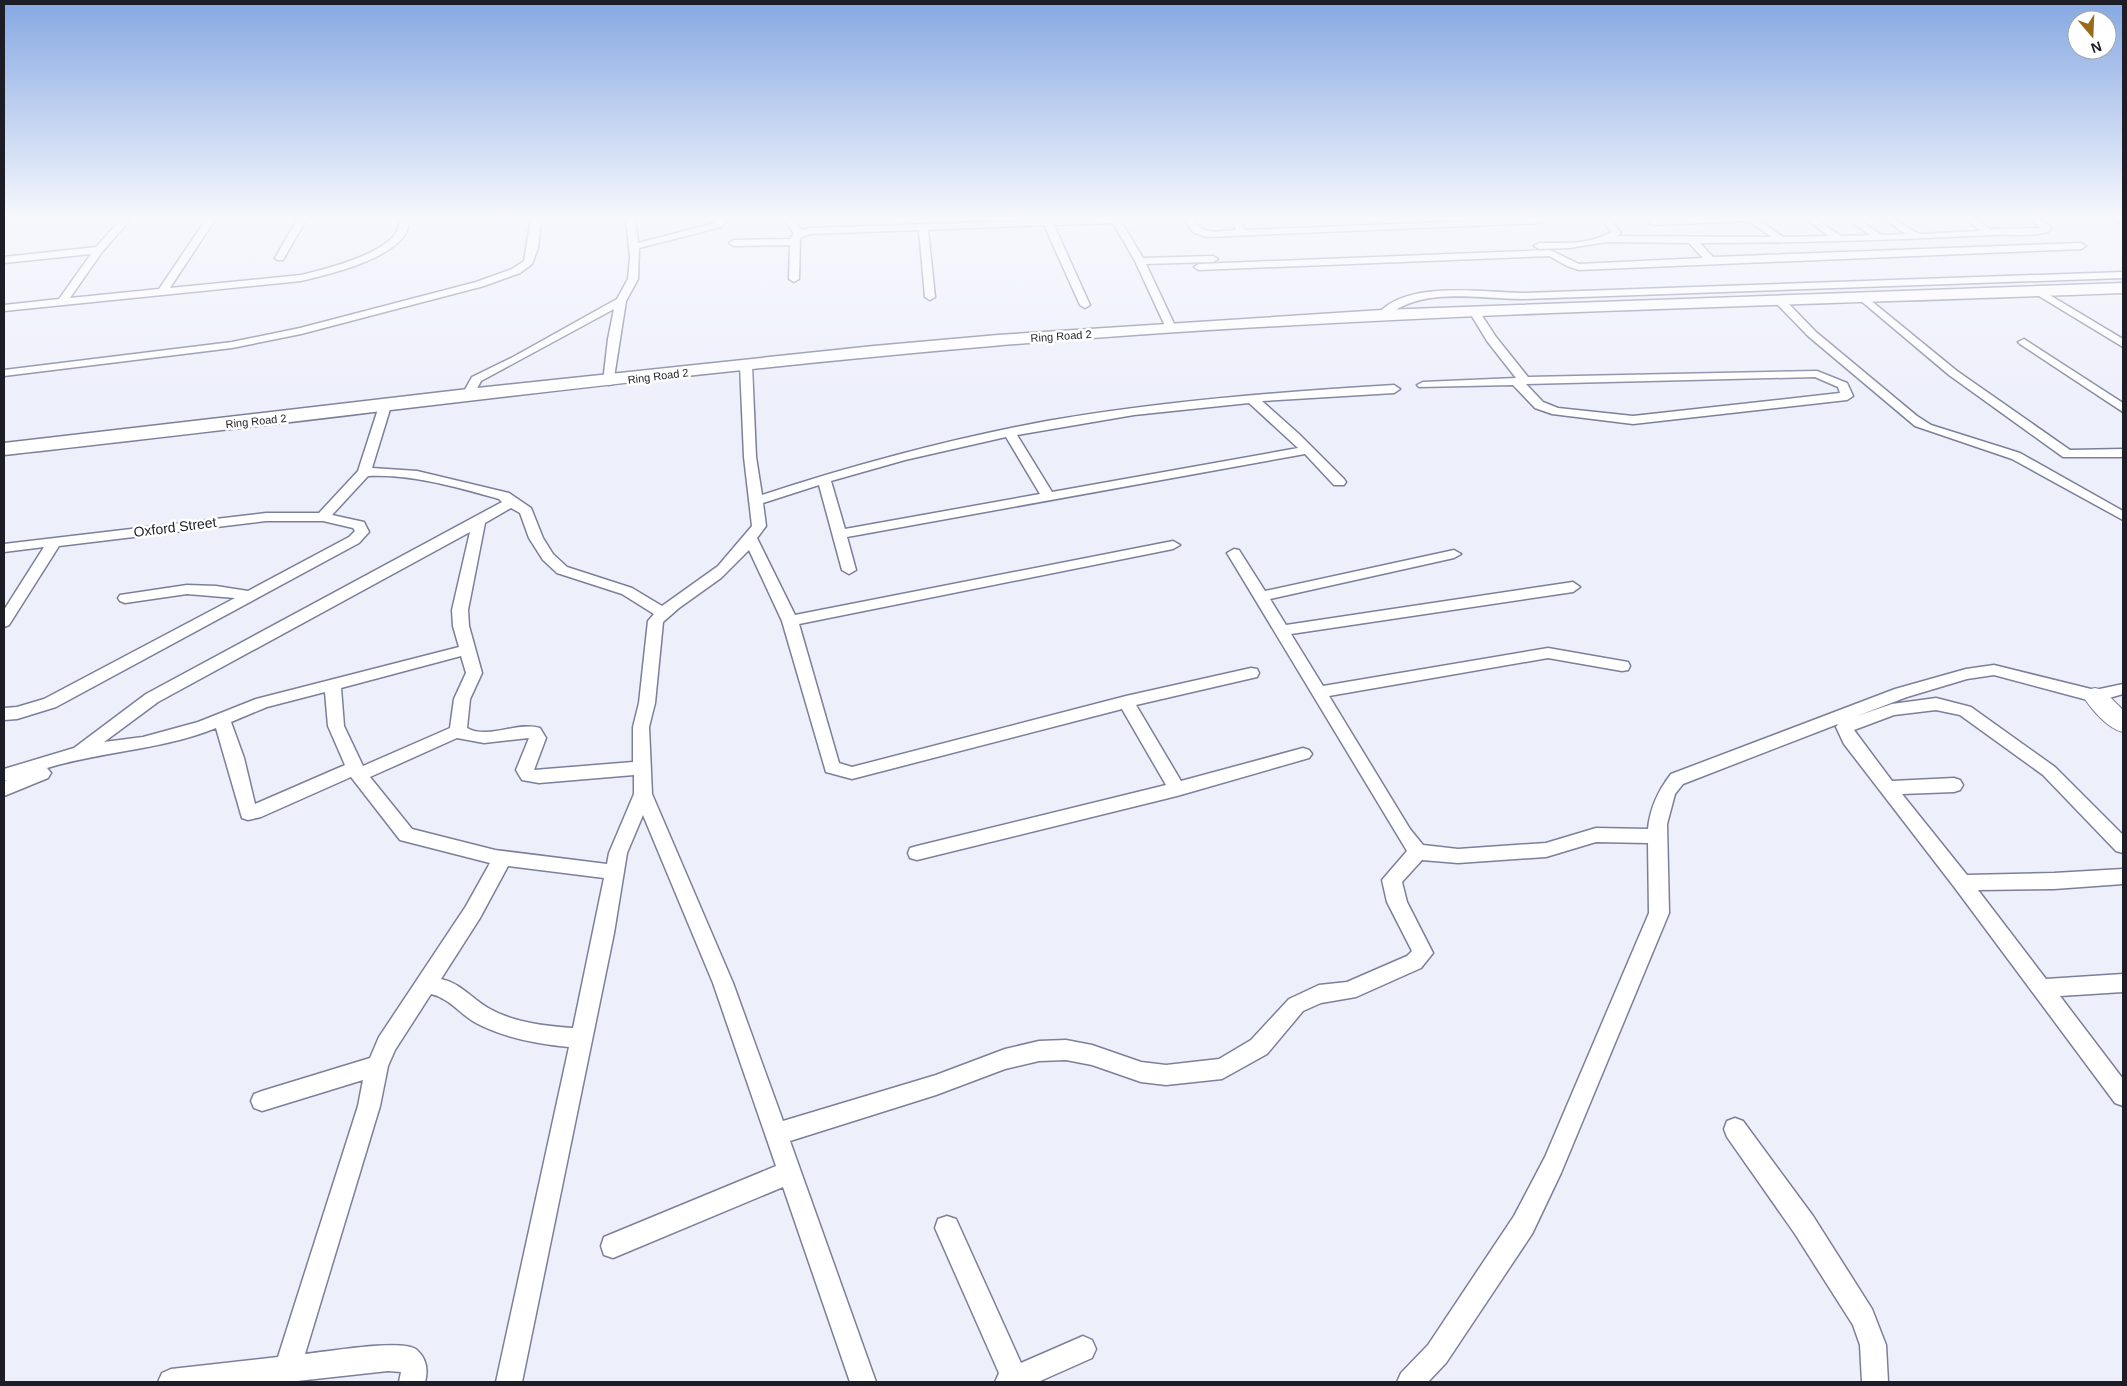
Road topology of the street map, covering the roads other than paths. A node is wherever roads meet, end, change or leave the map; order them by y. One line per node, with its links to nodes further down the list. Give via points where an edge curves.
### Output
1 (76, 283): 17 (street)
2 (169, 283): 12 (street)
3 (269, 283): 12 (street)
4 (483, 283): 25 (street, via 266,338)
5 (631, 283): 15 (street)
6 (929, 283): 13 (street)
7 (1075, 283): 18 (street)
8 (1150, 283): 22 (street)
9 (1903, 283): 21 (street, via 1522,296 1448,294 1397,302)
10 (2123, 288): 11 (main road, Ring Road 2)
11 (2038, 291): 14 (main road, Ring Road 2); 24 (street)
12 (162, 293): 17 (street)
13 (930, 297)
14 (1864, 298): 16 (main road, Ring Road 2); 40 (street, via 1954,373 2067,454)
15 (621, 301): 30 (street); 33 (street, via 476,378)
16 (1780, 301): 20 (main road, Ring Road 2); 47 (street, via 1810,332 1915,422 2016,456)
17 (62, 302): 19 (street)
18 (1085, 305)
19 (4, 308)
20 (1475, 313): 21 (main road, Ring Road 2); 29 (street)
21 (1382, 316): 22 (main road, Ring Road 2)
22 (1171, 328): 26 (main road, Ring Road 2, via 874,351)
23 (2024, 342): 36 (street)
24 (2123, 344)
25 (115, 357): 27 (street); 28 (street)
26 (746, 365): 30 (main road, Ring Road 2); 46 (street, via 750,457)
27 (4, 366)
28 (4, 372)
29 (1520, 381): 29 (street, via 1539,404 1556,411 1633,420 1847,396 1843,385 1817,374); 31 (street)
30 (609, 382): 33 (main road, Ring Road 2)
31 (1423, 385)
32 (1394, 389): 34 (street)
33 (468, 395): 35 (main road, Ring Road 2)
34 (1252, 399): 37 (street); 39 (street)
35 (385, 406): 38 (main road, Ring Road 2); 41 (street)
36 (2123, 408)
37 (1010, 433): 42 (street); 44 (street)
38 (4, 449)
39 (1307, 450): 43 (street); 44 (street)
40 (2123, 453)
41 (364, 472): 45 (street, via 392,471 436,478 504,496); 48 (street)
42 (824, 478): 46 (street); 50 (street)
43 (1339, 482)
44 (1048, 496): 50 (street)
45 (509, 501): 49 (street, via 505,507); 62 (street, via 526,511 536,538 548,557 562,570 627,591)
46 (756, 501): 51 (street, via 759,526)
47 (2123, 516)
48 (322, 517): 52 (street, Oxford Street, via 266,516); 59 (street, Oxford Street, via 359,525 362,532 354,540)
49 (479, 521): 66 (street, via 460,610 461,626); 78 (street, via 152,698)
50 (839, 534): 57 (street)
51 (750, 539): 62 (street, via 735,559); 64 (street)
52 (56, 541): 54 (street, Oxford Street); 63 (street)
53 (1173, 546): 64 (street)
54 (4, 548)
55 (1234, 553): 60 (street)
56 (1454, 554): 60 (street)
57 (849, 570)
58 (1573, 587): 65 (street)
59 (250, 596): 61 (street, via 222,589 188,588); 74 (street, via 50,703)
60 (1260, 597): 65 (street)
61 (125, 598)
62 (662, 613): 80 (street, via 656,621 647,703 641,727)
63 (6, 615)
64 (790, 621): 73 (street, via 832,768 852,773)
65 (1281, 631): 71 (street)
66 (469, 649): 69 (street); 77 (street, via 474,673 462,699)
67 (1622, 666): 71 (street, via 1548,653)
68 (1252, 673): 73 (street)
69 (333, 686): 75 (street, via 262,703); 81 (street, via 336,726)
70 (2123, 690): 72 (street)
71 (1318, 692): 90 (street)
72 (2095, 696): 76 (street); 88 (street, via 1994,670 1966,674 1901,694 1677,779 1668,788)
73 (1126, 702): 86 (street)
74 (4, 714)
75 (222, 720): 78 (street, via 143,744); 81 (street, via 248,813)
76 (2123, 724)
77 (458, 732): 80 (street, via 469,737 534,732 538,738 526,764 528,775 539,777); 81 (street)
78 (80, 752): 82 (street); 84 (street, via 44,772)
79 (1303, 754): 86 (street)
80 (641, 768): 87 (street)
81 (356, 772): 92 (street, via 406,835)
82 (4, 776)
83 (1954, 785): 85 (street)
84 (4, 788)
85 (1888, 788): 89 (street, via 1850,740 1844,727 1892,710 1936,704 1965,711 2048,771); 95 (street)
86 (1178, 789): 91 (street)
87 (643, 794): 93 (street, via 629,824); 104 (street, via 722,983)
88 (1656, 836): 90 (street, via 1596,835 1546,850 1458,856); 115 (street, via 1659,913 1553,1165 1523,1225 1437,1354)
89 (2123, 846)
90 (1418, 852): 104 (street, via 1392,880 1397,902 1423,953 1414,962 1349,991 1319,994 1296,1005 1259,1047 1222,1069 1166,1075 1141,1072 1092,1055 1066,1050 1039,1052 1005,1059 936,1085)
91 (917, 853)
92 (503, 858): 93 (street); 97 (street)
93 (614, 872): 99 (street)
94 (2123, 876): 95 (street)
95 (1962, 883): 98 (street)
96 (2123, 983): 98 (street)
97 (428, 985): 99 (street, via 447,989 495,1022 537,1034); 100 (street, via 387,1044)
98 (2040, 988): 101 (street)
99 (581, 1038): 113 (street)
100 (377, 1066): 102 (street); 109 (street, via 369,1106)
101 (2123, 1096)
102 (262, 1101)
103 (1735, 1130): 116 (street, via 1804,1225 1863,1318 1873,1345)
104 (777, 1134): 105 (street)
105 (790, 1172): 107 (street); 114 (street)
106 (947, 1228): 110 (street)
107 (613, 1246)
108 (1083, 1349): 110 (street)
109 (287, 1369): 111 (street); 112 (street, via 388,1358 408,1359 415,1370)
110 (1011, 1381)
111 (171, 1382)
112 (412, 1382)
113 (509, 1382)
114 (863, 1382)
115 (1410, 1382)
116 (1875, 1382)

